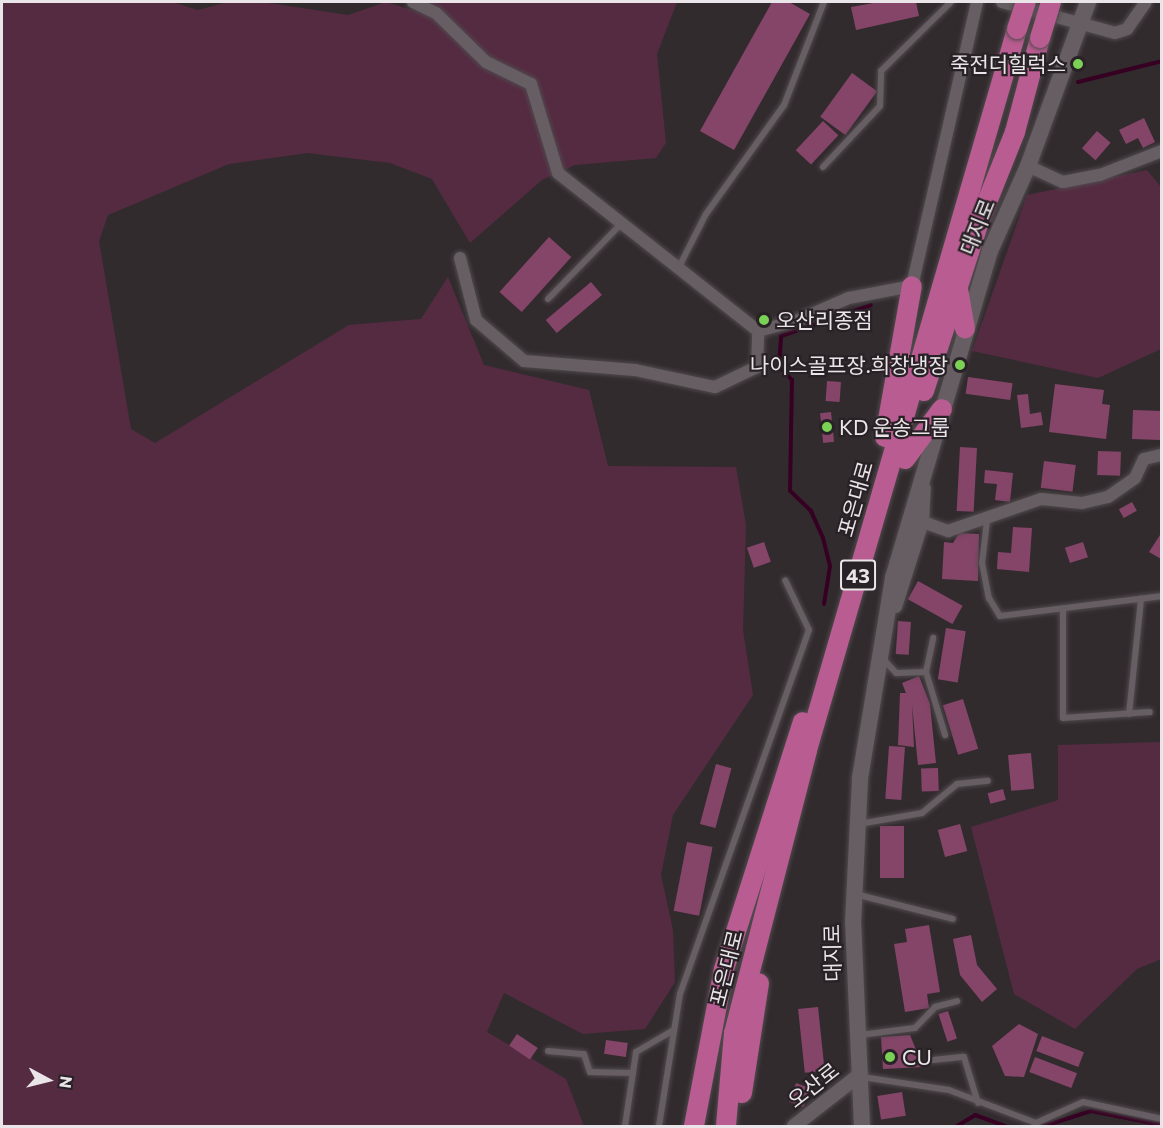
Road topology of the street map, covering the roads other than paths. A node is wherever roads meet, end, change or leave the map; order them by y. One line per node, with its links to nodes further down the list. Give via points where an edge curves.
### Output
1 (412, 2): 14 (street, via 436,14 486,62 531,84 558,173)
2 (824, 2): 16 (lane, via 784,105 706,214)
3 (951, 2): 13 (lane, via 881,71 880,106)
4 (977, 2): 18 (street)
5 (1002, 2): 10 (street)
6 (1026, 2): 30 (highway, 포은대로 / 43, bridge)
7 (1051, 2): 17 (highway, 포은대로 / 43, bridge, via 1015,132)
8 (1088, 2): 10 (main road, 대지로)
9 (1143, 2): 10 (street, via 1127,29 1115,33)
10 (1079, 23): 12 (main road, 대지로)
11 (1161, 151): 12 (street, via 1100,175 1064,182)
12 (1028, 166): 20 (main road, 대지로, via 990,251)
13 (823, 167)
14 (624, 222): 16 (street); 19 (lane)
15 (460, 258): 21 (street, via 476,320 524,361 635,370 715,387 757,367)
16 (680, 265): 21 (street)
17 (957, 285): 20 (highway); 24 (highway, 포은대로 / 43)
18 (912, 286): 21 (street, via 849,298 796,321); 28 (highway, via 890,416)
19 (548, 299)
20 (965, 328): 22 (main road, 대지로)
21 (758, 331)
22 (942, 409): 24 (highway); 25 (main road, 대지로)
23 (1161, 454): 26 (street, via 1144,459 1135,478 1108,497 1082,503 1041,499)
24 (905, 459): 60 (highway, 포은대로 / 43, via 778,897 761,969)
25 (924, 475): 27 (street, 대지로); 42 (main road, 대지로, via 893,578)
26 (987, 521): 27 (street, via 948,531); 33 (lane, via 982,563 989,598 999,616)
27 (923, 522): 35 (street, 대지로, via 898,595)
28 (852, 568): 30 (highway); 38 (highway)
29 (784, 580): 48 (lane, via 809,630 680,994)
30 (854, 591): 36 (highway, 포은대로 / 43)
31 (1161, 596): 32 (lane)
32 (1141, 599): 33 (lane); 40 (lane)
33 (1063, 611): 40 (lane, via 1063,718)
34 (933, 638): 37 (lane)
35 (885, 661): 37 (lane, via 896,673); 42 (street, 대지로)
36 (831, 669): 38 (highway); 59 (highway, 포은대로 / 43, via 734,1033)
37 (926, 672): 41 (lane)
38 (810, 701): 58 (highway, via 724,969)
39 (1150, 712): 40 (lane)
40 (1129, 714)
41 (945, 735)
42 (860, 778): 44 (main road, 대지로)
43 (988, 781): 44 (lane, via 957,784 922,813)
44 (858, 824): 45 (main road, 대지로)
45 (854, 894): 46 (lane); 49 (main road, 대지로)
46 (953, 920)
47 (957, 1001): 49 (lane, via 935,1007 915,1028)
48 (674, 1030): 52 (lane, via 636,1052); 57 (lane)
49 (857, 1036): 53 (main road, 대지로)
50 (548, 1052): 52 (lane, via 584,1054 590,1072)
51 (933, 1060): 54 (lane, via 964,1057)
52 (633, 1073): 56 (lane)
53 (858, 1076): 54 (lane, via 938,1088); 61 (street, 오산로); 62 (main road, 대지로)
54 (978, 1103): 55 (lane, via 1036,1124 1083,1102)
55 (1161, 1120)
56 (626, 1126)
57 (659, 1126)
58 (693, 1126)
59 (726, 1126)
60 (738, 1126)
61 (794, 1126)
62 (862, 1126)

